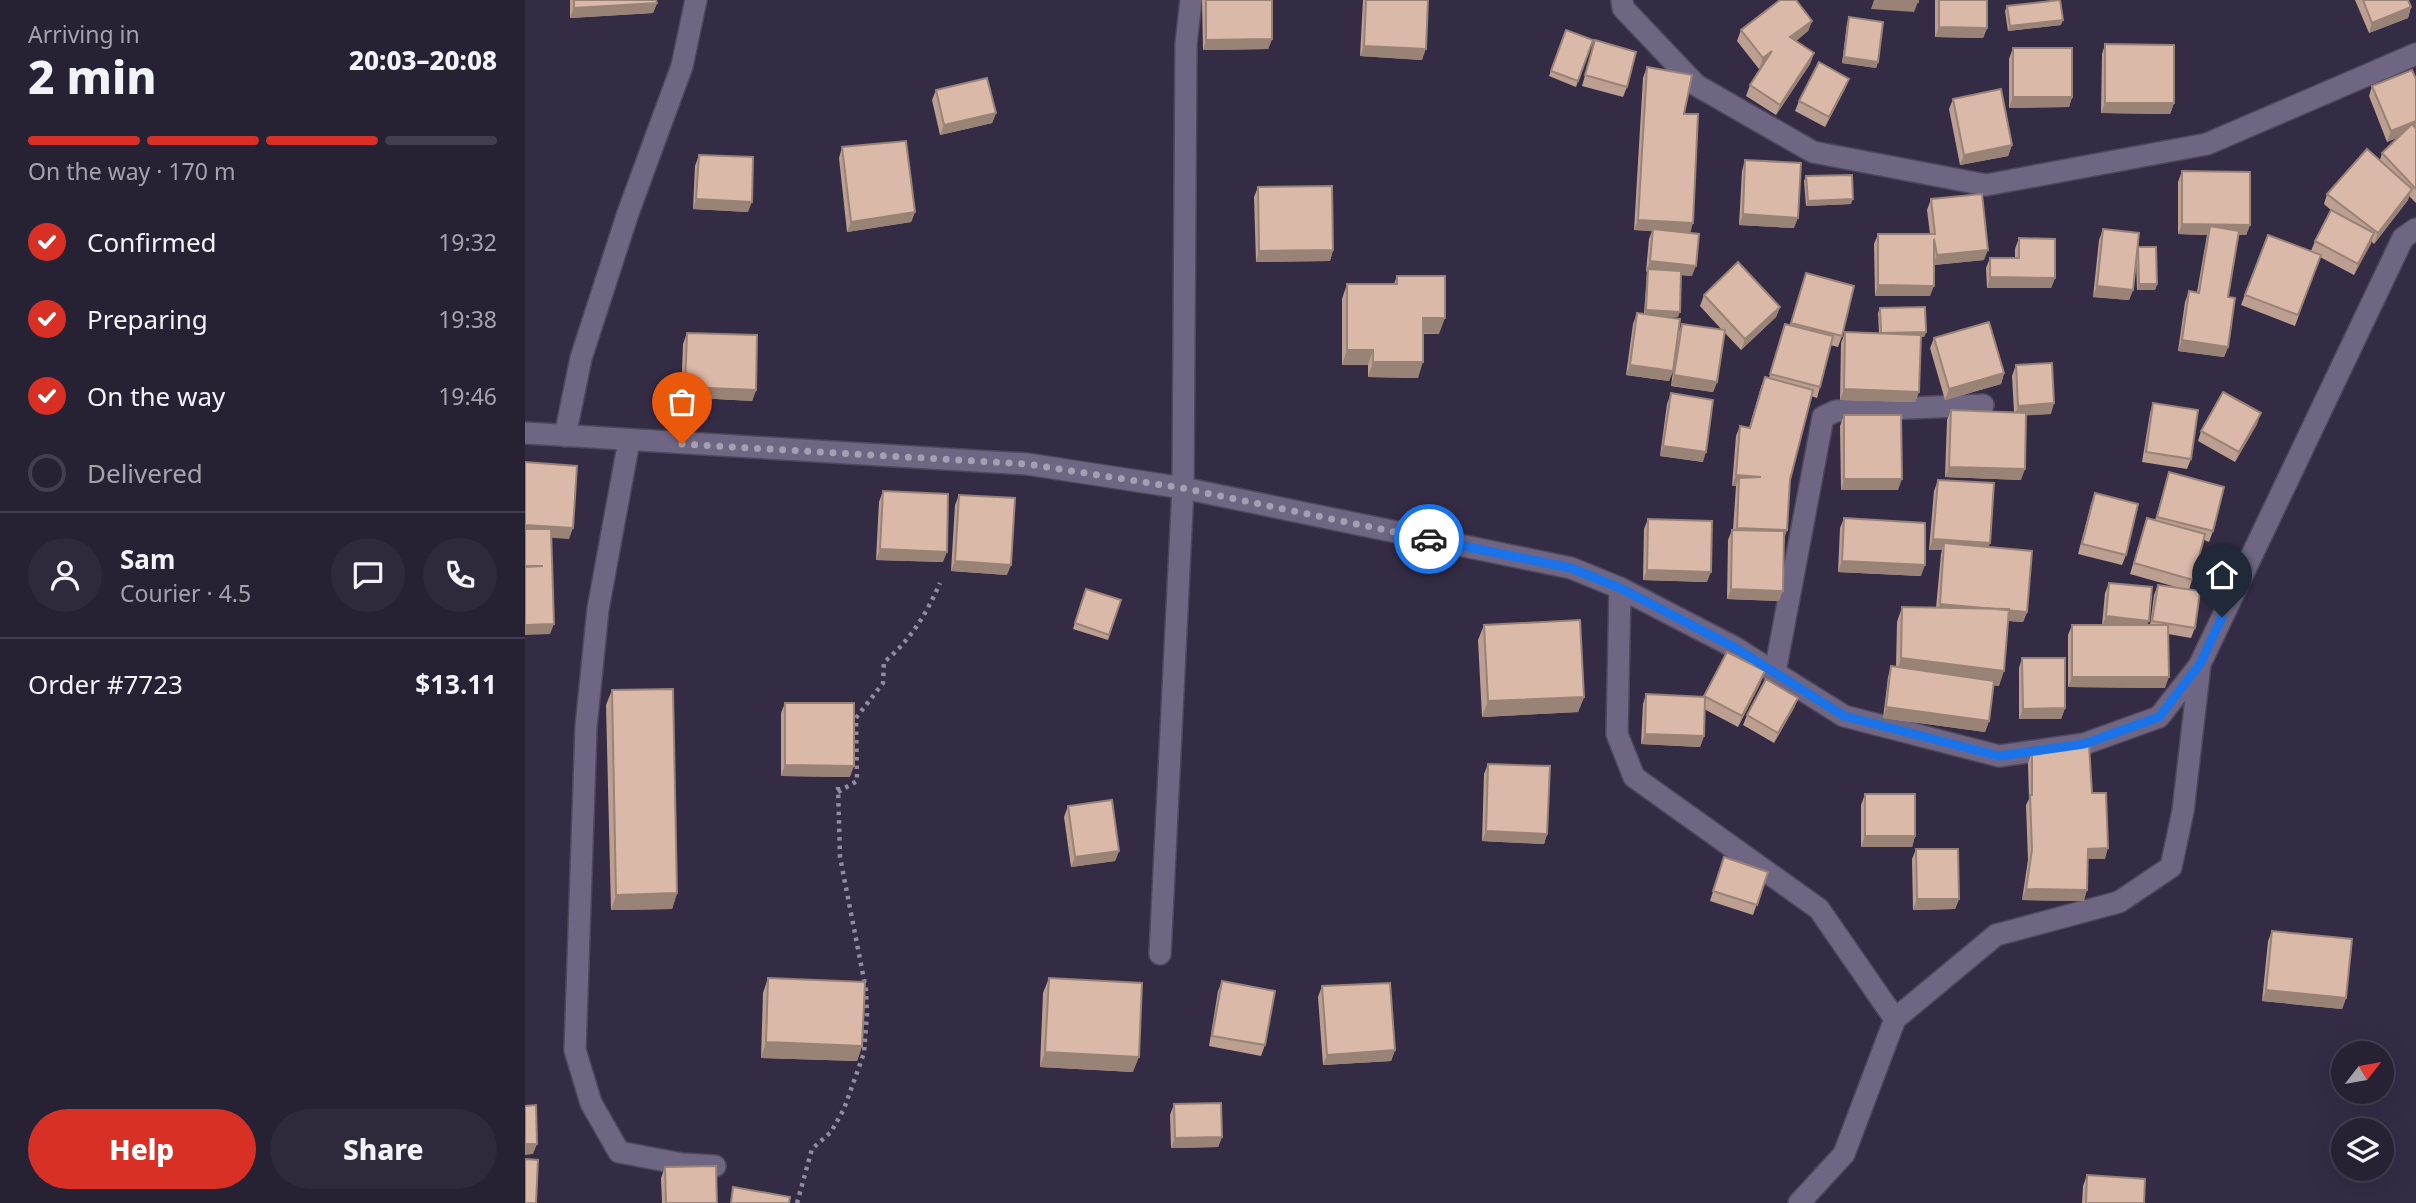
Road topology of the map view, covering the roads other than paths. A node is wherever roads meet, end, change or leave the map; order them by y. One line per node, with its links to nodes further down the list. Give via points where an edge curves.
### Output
1 (696, 0): 8 (street, via 682,66 581,358)
2 (1191, 0): 10 (street, via 1186,44)
3 (1622, 0): 4 (street, via 1623,8 1696,85 1813,152 1986,185 2207,144)
4 (2416, 54)
5 (2416, 229): 12 (street, via 2403,238)
6 (1983, 405): 13 (street, via 1836,411 1822,417)
7 (525, 433): 8 (street)
8 (565, 436): 9 (street)
9 (629, 441): 10 (street, via 1027,464); 16 (street, via 599,610 586,727 575,1050 591,1103 619,1152)
10 (1182, 488): 11 (street, via 1571,568); 14 (street)
11 (1620, 588): 13 (street); 15 (street, via 1617,734 1634,777 1819,909)
12 (2200, 664): 13 (street, via 2159,717 2084,744 1999,756 1844,716); 15 (street, via 2183,811 2171,867 2119,902 1996,936)
13 (1775, 673)
14 (1160, 954)
15 (1895, 1020): 17 (street, via 1844,1154)
16 (715, 1166)
17 (1800, 1203)

